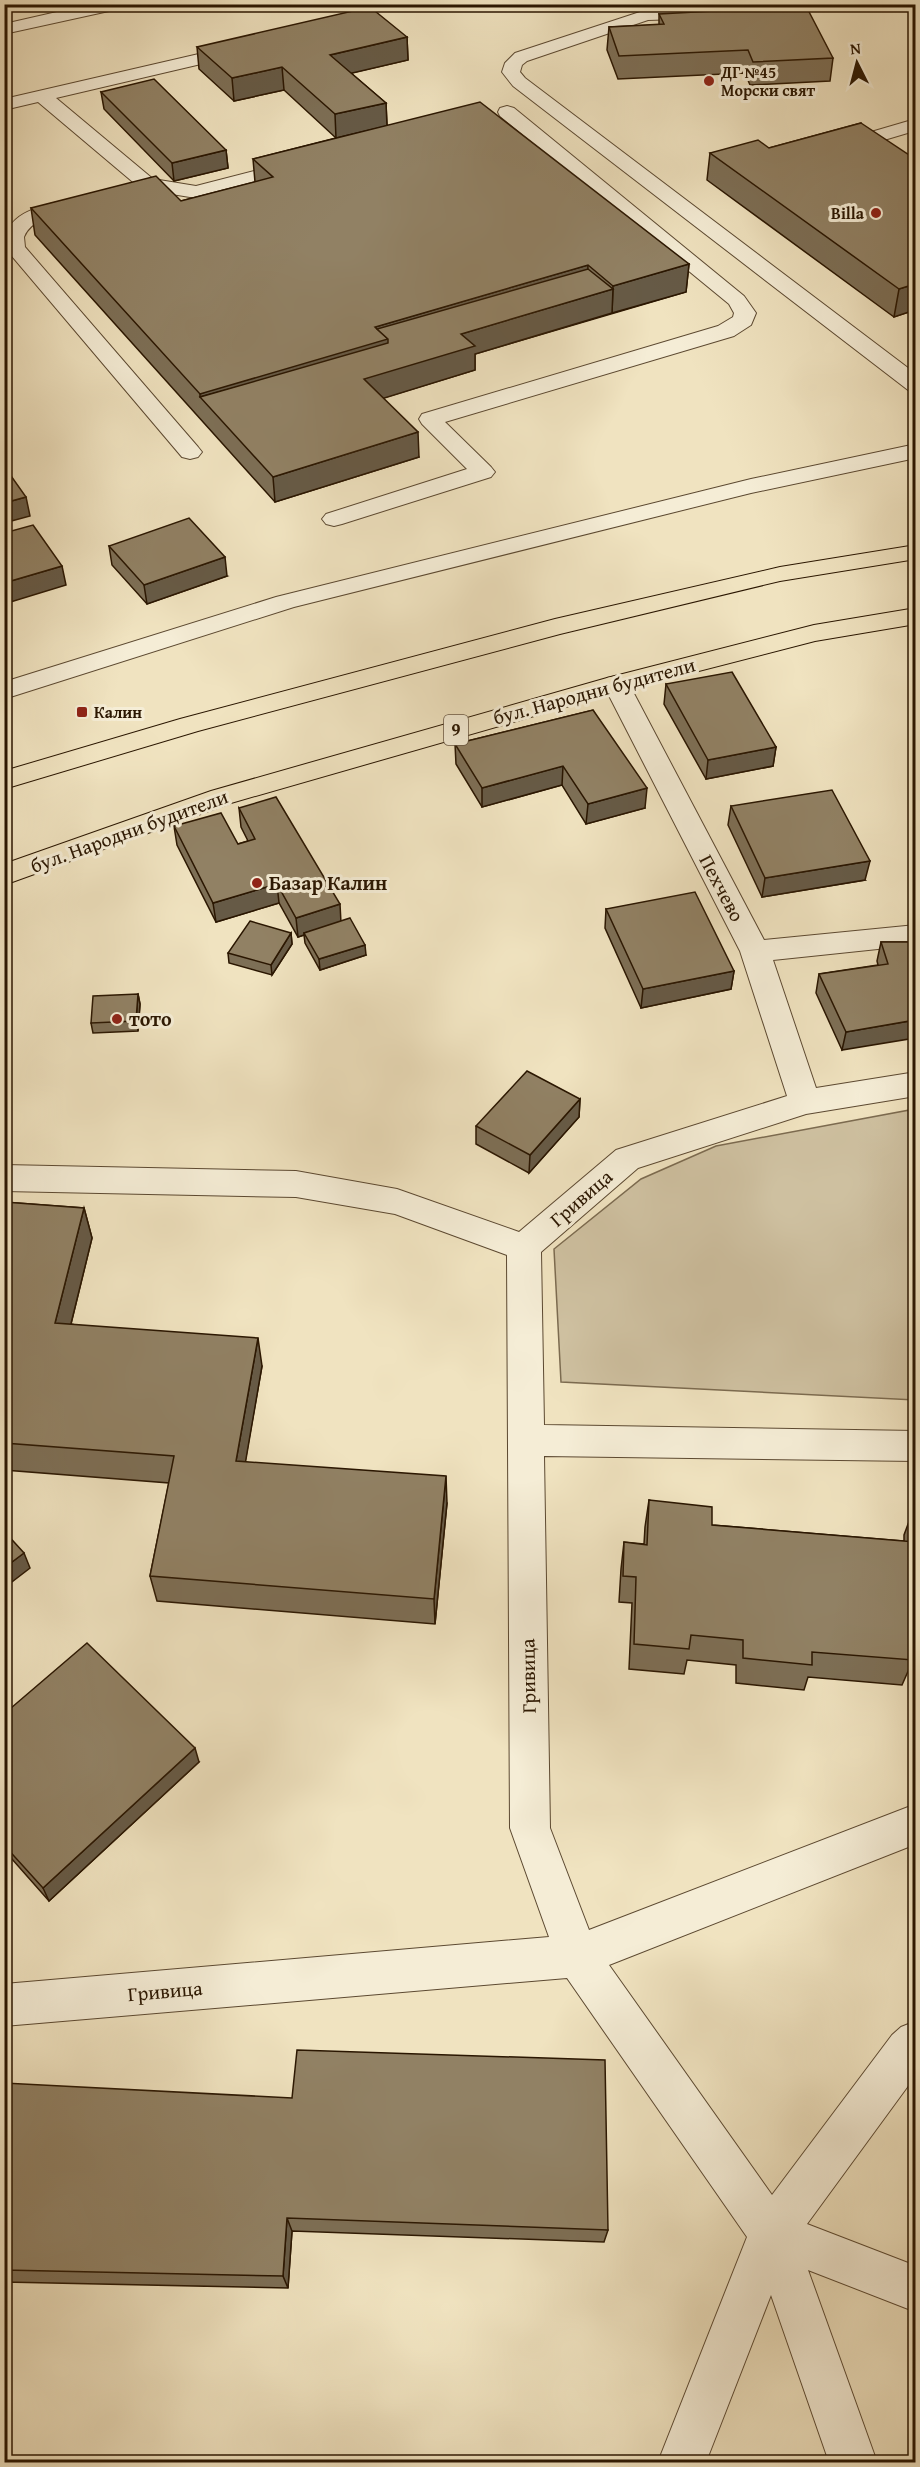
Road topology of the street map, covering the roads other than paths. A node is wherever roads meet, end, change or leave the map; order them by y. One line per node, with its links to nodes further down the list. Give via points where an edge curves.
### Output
1 (118, 4): 3 (street)
2 (723, 13): 6 (street, via 646,15 521,57 511,68 513,77)
3 (4, 29)
4 (261, 44): 5 (street)
5 (42, 96): 7 (street); 13 (street)
6 (546, 102): 8 (street); 16 (street)
7 (4, 105)
8 (507, 112): 9 (street); 19 (street, via 737,300 745,313 743,320 726,331 430,419 483,472)
9 (484, 118)
10 (915, 128): 11 (street)
11 (814, 154)
12 (311, 163): 13 (street, via 196,192)
13 (147, 184): 14 (street)
14 (124, 190)
15 (90, 200): 18 (street, via 26,221 14,232 15,248)
16 (915, 384)
17 (915, 451): 23 (street, via 740,489 285,602)
18 (190, 452)
19 (334, 519)
20 (915, 552): 24 (main road, via 780,574 555,627 189,725)
21 (915, 616): 22 (main road, бул. Народни будители / 9, via 813,633)
22 (616, 684): 25 (main road, бул. Народни будители / 9, via 221,797); 27 (street, Пехчево)
23 (4, 691)
24 (4, 780)
25 (4, 875)
26 (915, 935): 27 (street)
27 (755, 951): 29 (street, Пехчево)
28 (915, 1084): 29 (street, Гривица)
29 (805, 1102): 31 (street, Гривица, via 627,1159)
30 (4, 1178): 31 (street, via 296,1184 397,1202)
31 (524, 1247): 32 (street, Гривица)
32 (525, 1440): 33 (street); 35 (street, Гривица, via 530,1828)
33 (915, 1446)
34 (915, 1824): 35 (street)
35 (577, 1956): 36 (street, Гривица); 38 (street)
36 (4, 2005)
37 (915, 2042): 38 (street)
38 (772, 2233): 39 (street); 40 (street); 41 (street)
39 (915, 2289)
40 (682, 2463)
41 (853, 2463)

